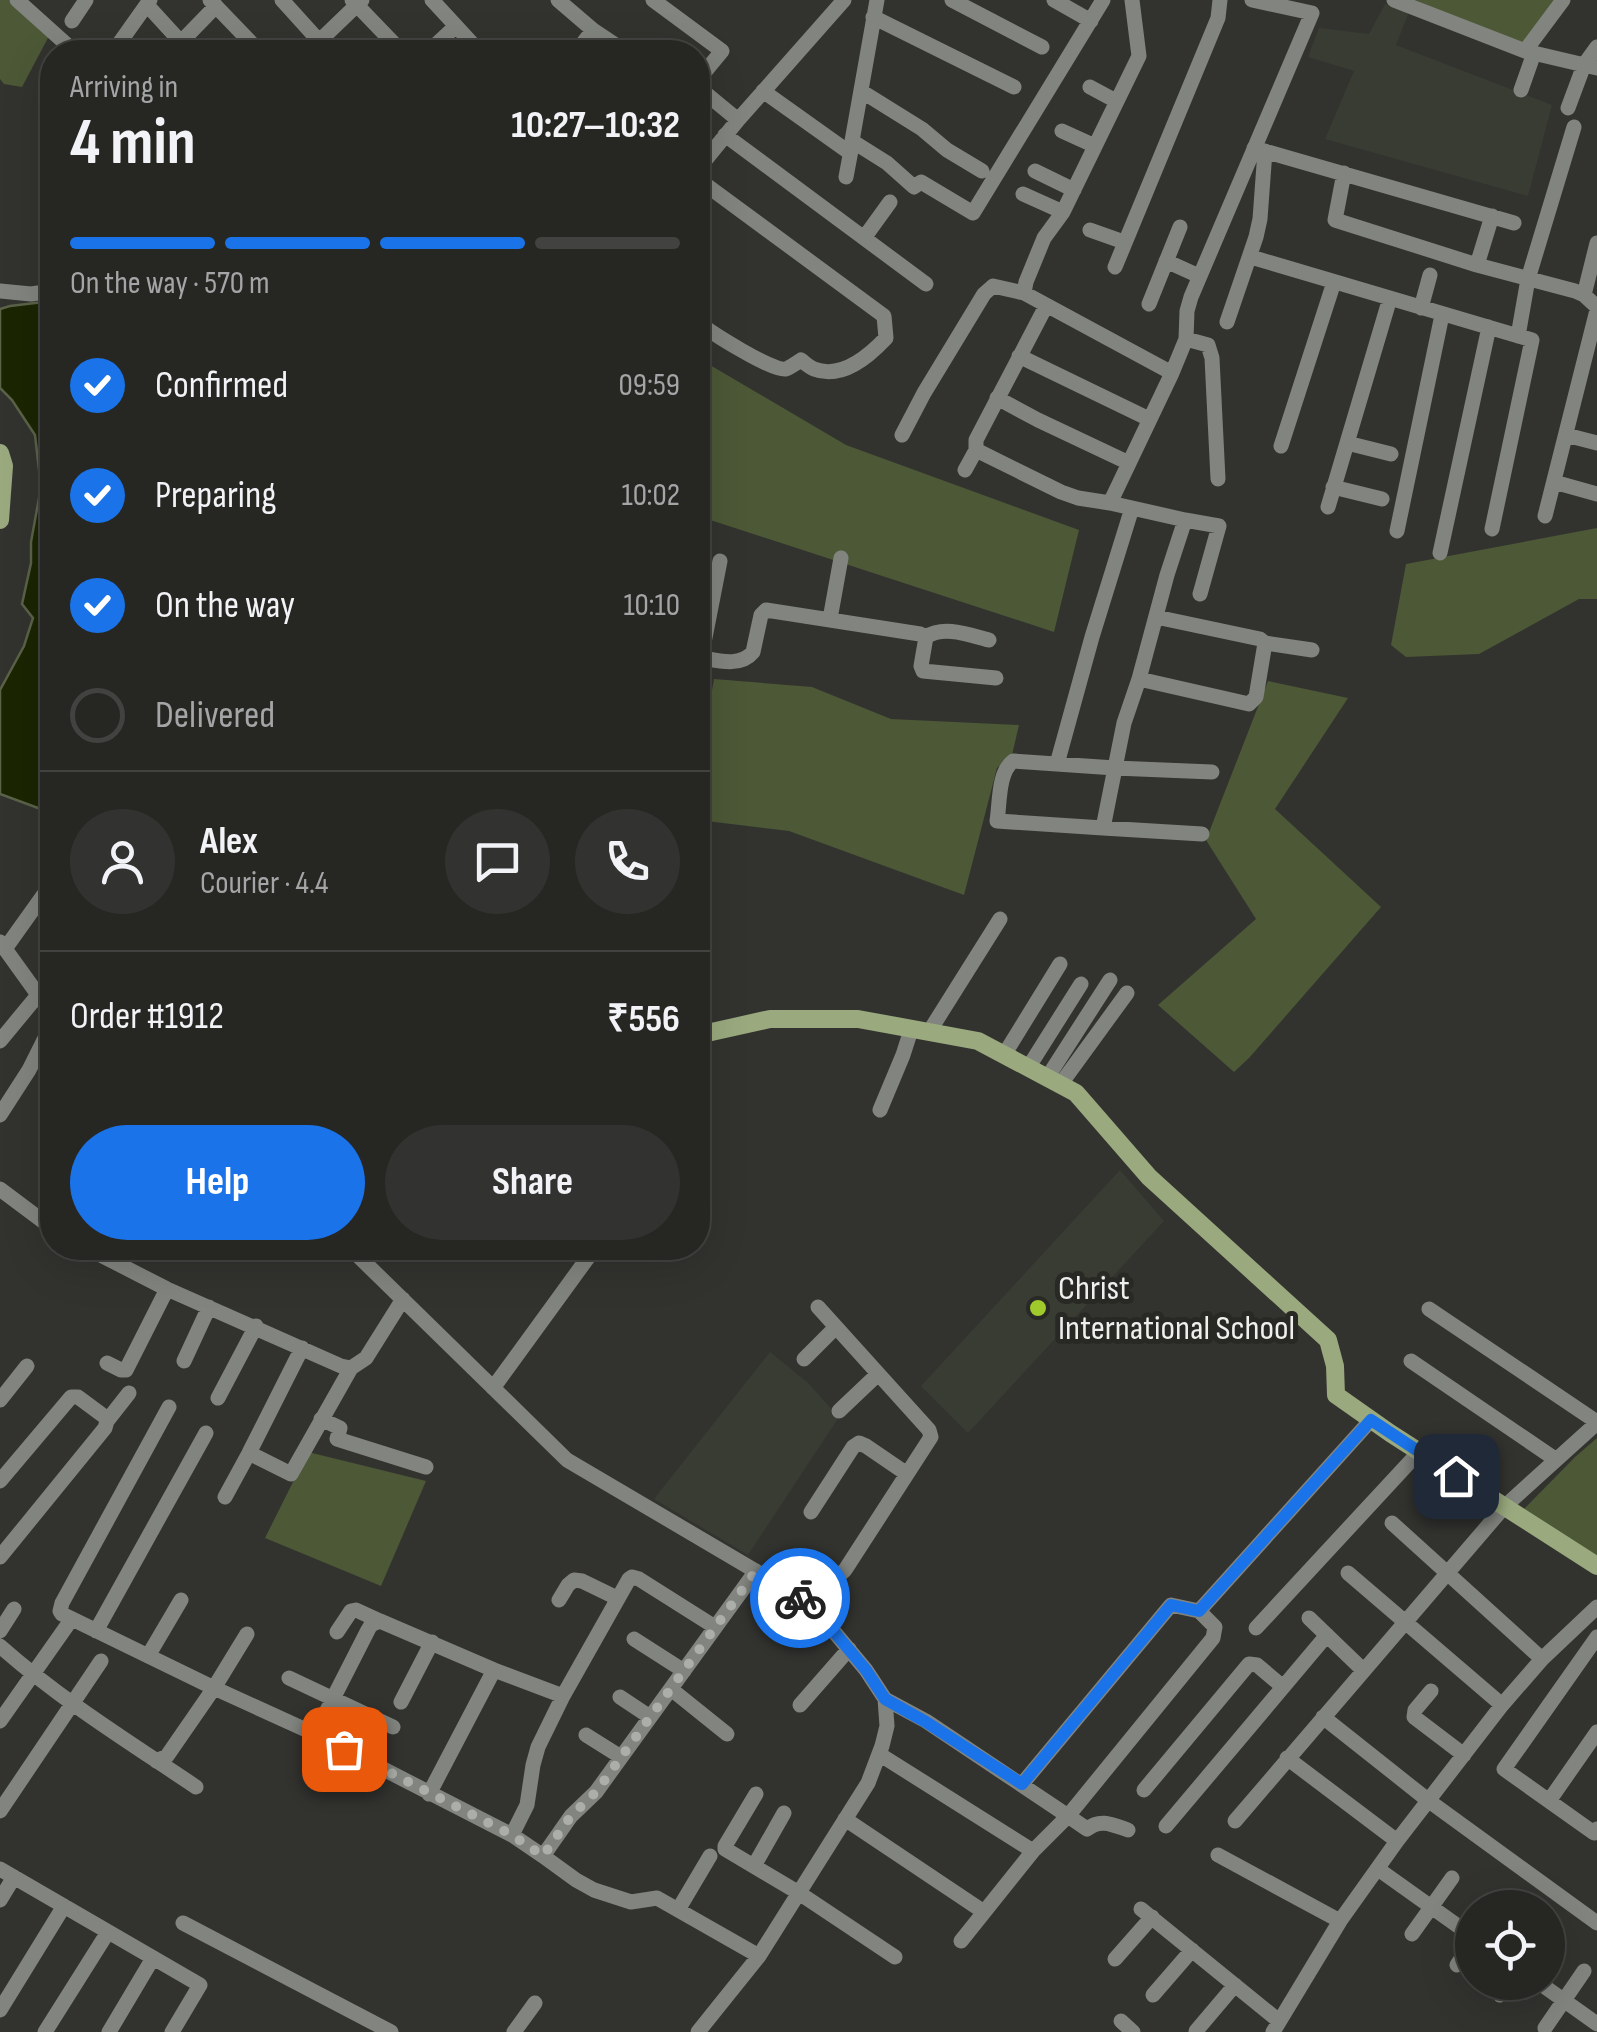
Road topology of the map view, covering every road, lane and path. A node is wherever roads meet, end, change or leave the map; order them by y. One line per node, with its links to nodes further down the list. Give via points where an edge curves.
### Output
1 (16, 0): 24 (street)
2 (86, 0): 21 (street)
3 (282, 0): 29 (street)
4 (432, 0): 22 (street)
5 (558, 0): 23 (street)
6 (653, 0): 36 (street)
7 (844, 0): 46 (street)
8 (952, 0): 38 (street)
9 (1054, 0): 20 (street)
10 (1104, 0): 20 (street)
11 (1132, 0): 49 (street, via 1140,56)
12 (1220, 0): 73 (street)
13 (1252, 0): 57 (street, via 1312,13)
14 (1394, 0): 40 (street)
15 (1563, 0): 40 (street)
16 (357, 2): 30 (street); 31 (street)
17 (148, 3): 25 (street); 26 (street)
18 (213, 3): 27 (street); 28 (street)
19 (875, 8): 43 (street); 47 (street)
20 (1091, 20): 56 (street, via 974,213 922,182 914,187 887,162)
21 (72, 22)
22 (456, 26): 32 (street); 33 (street)
23 (594, 30): 34 (street); 35 (street)
24 (61, 40)
25 (122, 40)
26 (179, 40)
27 (187, 40)
28 (248, 40)
29 (312, 40)
30 (326, 40)
31 (391, 40)
32 (441, 40)
33 (469, 40)
34 (586, 40)
35 (609, 40)
36 (707, 40)
37 (710, 42): 42 (street, via 722,51)
38 (1042, 46)
39 (1597, 47): 41 (street)
40 (1530, 52): 41 (street); 45 (street)
41 (1590, 67): 50 (street)
42 (710, 68)
43 (1014, 87)
44 (1090, 88): 49 (street)
45 (1520, 90)
46 (763, 91): 51 (street); 56 (street)
47 (861, 91): 56 (street); 59 (street)
48 (710, 95): 51 (street)
49 (1116, 102): 55 (street)
50 (1568, 108)
51 (738, 120): 54 (street)
52 (1574, 127): 81 (street)
53 (1062, 131): 55 (street)
54 (725, 135): 58 (street); 72 (street)
55 (1095, 146): 64 (street)
56 (852, 147): 62 (street)
57 (1260, 150): 61 (street); 75 (street, via 1260,219); 80 (street)
58 (710, 154)
59 (982, 171)
60 (1035, 172): 64 (street)
61 (1344, 173): 68 (street); 77 (street, via 1335,220)
62 (846, 178)
63 (710, 188): 96 (street, via 884,316 886,338 867,358 835,372 800,360 781,369)
64 (1074, 190): 67 (street)
65 (1024, 194): 67 (street)
66 (890, 202): 72 (street)
67 (1063, 212): 86 (street, via 1044,238)
68 (1492, 216): 69 (street); 77 (street)
69 (1514, 223)
70 (1180, 227): 76 (street)
71 (1090, 230): 73 (street)
72 (864, 238): 83 (street)
73 (1124, 242): 78 (street)
74 (1597, 242): 87 (street)
75 (1252, 257): 82 (street); 94 (street)
76 (1166, 261): 80 (street); 89 (street)
77 (1477, 265): 81 (street)
78 (1115, 266)
79 (1430, 275): 91 (street)
80 (1199, 276): 98 (street)
81 (1528, 280): 87 (street); 97 (street)
82 (1334, 282): 88 (street); 109 (street)
83 (926, 284)
84 (0, 290): 85 (street)
85 (40, 293)
86 (1024, 293): 90 (street); 105 (street, via 993,286 984,294)
87 (1584, 295): 92 (street)
88 (1390, 298): 91 (street); 107 (street)
89 (1148, 304)
90 (1046, 306): 99 (street); 100 (street)
91 (1421, 308): 93 (street)
92 (1597, 309): 101 (street)
93 (1442, 315): 95 (street); 127 (street)
94 (1227, 322)
95 (1489, 328): 97 (street); 128 (street)
96 (710, 329)
97 (1518, 336): 126 (street, via 1532,340)
98 (1186, 339): 100 (street); 115 (street, via 1208,345 1212,358)
99 (1020, 356): 103 (street); 104 (street)
100 (1172, 373): 104 (street)
101 (1579, 383): 102 (street); 106 (street)
102 (1597, 389)
103 (998, 398): 110 (street); 113 (street)
104 (1149, 419): 113 (street)
105 (902, 435)
106 (1566, 435): 108 (street); 116 (street)
107 (1347, 443): 112 (street); 117 (street)
108 (1597, 443)
109 (1281, 446)
110 (976, 450): 114 (street); 120 (street, via 1061,492)
111 (0, 453): 124 (main road)
112 (1390, 454)
113 (1129, 463): 120 (street)
114 (965, 470)
115 (1218, 479)
116 (1554, 482): 118 (street); 123 (street)
117 (1334, 487): 119 (street); 121 (street)
118 (1597, 494)
119 (1382, 499)
120 (1110, 503): 122 (street)
121 (1328, 507)
122 (1132, 508): 125 (street); 142 (street)
123 (1546, 516)
124 (0, 520)
125 (1184, 520): 131 (street, via 1219,526); 133 (street)
126 (1492, 529)
127 (1397, 531)
128 (1440, 552)
129 (840, 558): 134 (street)
130 (720, 561): 132 (street)
131 (1200, 594)
132 (710, 607)
133 (1156, 617): 137 (street); 141 (street)
134 (830, 619): 135 (street); 139 (street, via 766,610 750,657)
135 (926, 637): 136 (street, via 944,631); 140 (street, via 923,671)
136 (989, 640)
137 (1264, 642): 138 (street); 141 (street, via 1256,697 1249,704)
138 (1312, 650)
139 (710, 658)
140 (996, 678)
141 (1139, 679): 143 (street)
142 (1057, 764): 143 (street); 145 (street, via 1007,765 997,821)
143 (1115, 768): 144 (street); 145 (street)
144 (1212, 772)
145 (1103, 828): 146 (street)
146 (1202, 834)
147 (40, 899): 149 (street)
148 (1000, 919): 155 (street)
149 (2, 946): 154 (street)
150 (1060, 964): 159 (street)
151 (1110, 980): 161 (street)
152 (1081, 984): 160 (street)
153 (1127, 993): 161 (street)
154 (38, 995): 157 (street)
155 (919, 1031): 156 (main road, via 858,1020 770,1019); 159 (main road, via 978,1041); 162 (street)
156 (710, 1032)
157 (0, 1041)
158 (40, 1048): 163 (street)
159 (1004, 1055): 160 (main road)
160 (1028, 1068): 161 (main road)
161 (1053, 1081): 193 (main road, via 1076,1093 1148,1177 1328,1340 1336,1396)
162 (880, 1110)
163 (0, 1115)
164 (0, 1190): 165 (street)
165 (40, 1219)
166 (110, 1260): 171 (street)
167 (363, 1260): 170 (street)
168 (370, 1260): 170 (street)
169 (586, 1260): 186 (street)
170 (367, 1264): 172 (street)
171 (167, 1289): 173 (street); 182 (street, via 126,1370)
172 (403, 1300): 184 (street, via 366,1358); 186 (street)
173 (209, 1307): 176 (street); 180 (street)
174 (818, 1308): 177 (street)
175 (1429, 1309): 195 (street)
176 (256, 1326): 178 (street); 188 (street)
177 (836, 1327): 179 (street); 185 (street)
178 (302, 1348): 184 (street); 198 (street)
179 (804, 1359)
180 (184, 1362)
181 (1411, 1362): 199 (street)
182 (106, 1364)
183 (27, 1366): 189 (street)
184 (350, 1368): 192 (street)
185 (878, 1374): 191 (street); 201 (street, via 931,1433)
186 (493, 1388): 209 (street, via 567,1460)
187 (129, 1393): 194 (street)
188 (218, 1398)
189 (0, 1400)
190 (170, 1408): 220 (street, via 62,1603 60,1611)
191 (840, 1411)
192 (321, 1420): 198 (street, via 291,1474); 200 (street, via 340,1428 337,1439)
193 (1371, 1420): 197 (main road); 218 (street)
194 (108, 1421): 202 (street, via 72,1398); 207 (street)
195 (1597, 1422): 199 (street)
196 (206, 1432): 226 (street)
197 (1418, 1452): 204 (main road); 224 (street)
198 (249, 1453): 203 (street)
199 (1556, 1459): 204 (street)
200 (426, 1467)
201 (907, 1474): 205 (street, via 859,1443); 215 (street, via 845,1570)
202 (0, 1481)
203 (225, 1497)
204 (1504, 1507): 208 (main road); 210 (street)
205 (810, 1512)
206 (1392, 1523): 210 (street)
207 (0, 1556)
208 (1597, 1566)
209 (756, 1571): 215 (street); 223 (street)
210 (1448, 1572): 222 (street); 236 (street)
211 (1348, 1573): 222 (street)
212 (617, 1598): 214 (street, via 574,1580); 223 (street, via 636,1578); 247 (street)
213 (182, 1600): 235 (street)
214 (560, 1600)
215 (808, 1602): 234 (street)
216 (1597, 1607): 236 (street)
217 (14, 1609): 225 (street)
218 (1199, 1611): 268 (street, via 1171,1605); 277 (street, via 1215,1627 1214,1638)
219 (1310, 1618): 229 (street)
220 (70, 1620): 226 (street); 241 (street)
221 (380, 1621): 227 (street, via 351,1611); 232 (street); 250 (street, via 368,1630)
222 (1405, 1622): 239 (street); 254 (street)
223 (715, 1627): 240 (street)
224 (1256, 1628)
225 (0, 1631)
226 (96, 1631): 235 (street)
227 (337, 1632)
228 (246, 1634): 244 (street)
229 (1327, 1635): 239 (street); 243 (street)
230 (1597, 1637): 274 (street, via 1504,1769)
231 (634, 1639): 240 (street)
232 (432, 1642): 238 (street); 251 (street)
233 (0, 1646): 241 (street)
234 (849, 1650): 249 (street); 253 (street)
235 (148, 1656): 244 (street)
236 (1542, 1659): 254 (street)
237 (102, 1662): 252 (street)
238 (494, 1670): 247 (street); 271 (street)
239 (1363, 1670): 256 (street)
240 (684, 1671): 245 (street)
241 (33, 1675): 252 (street); 257 (street)
242 (289, 1678): 250 (street)
243 (1283, 1687): 270 (street, via 1248,1664); 280 (street)
244 (214, 1688): 260 (street); 267 (street, via 167,1756)
245 (670, 1689): 255 (street); 261 (street)
246 (1430, 1691): 264 (street, via 1414,1717)
247 (563, 1696): 282 (street, via 535,1755 527,1804)
248 (620, 1697): 255 (street)
249 (885, 1699): 263 (street); 268 (street)
250 (332, 1700): 258 (street); 260 (street)
251 (401, 1702)
252 (73, 1704): 267 (street); 275 (street)
253 (800, 1706)
254 (1502, 1706): 264 (street)
255 (650, 1717): 265 (street)
256 (1322, 1718): 266 (street); 273 (street)
257 (0, 1721)
258 (393, 1728)
259 (1597, 1732): 274 (street)
260 (315, 1734): 271 (street)
261 (727, 1734)
262 (586, 1735): 265 (street)
263 (879, 1754): 278 (street); 285 (street)
264 (1464, 1755): 273 (street)
265 (622, 1757): 287 (street)
266 (1287, 1758): 279 (street); 284 (street)
267 (156, 1761): 269 (street)
268 (1022, 1784): 277 (street)
269 (196, 1788)
270 (1144, 1790)
271 (430, 1794): 282 (street)
272 (756, 1794): 289 (street, via 725,1846)
273 (1429, 1800): 284 (street); 301 (street)
274 (1548, 1801): 283 (street)
275 (0, 1811)
276 (784, 1813): 289 (street)
277 (1068, 1816): 281 (street, via 1087,1829 1102,1822); 285 (street)
278 (845, 1818): 293 (street); 298 (street)
279 (1236, 1822)
280 (1166, 1826)
281 (1128, 1830)
282 (512, 1835): 287 (street)
283 (1596, 1835)
284 (1397, 1842): 290 (street)
285 (1033, 1851): 298 (street)
286 (1218, 1854): 299 (street)
287 (543, 1856): 297 (street, via 594,1890 631,1902 657,1898)
288 (710, 1856): 297 (street)
289 (754, 1866): 293 (street)
290 (1378, 1869): 296 (street); 299 (street)
291 (7, 1873): 294 (street); 295 (street)
292 (1452, 1878): 296 (street)
293 (799, 1893): 307 (street); 308 (street)
294 (0, 1900)
295 (64, 1906): 303 (street); 316 (street)
296 (1432, 1907): 302 (street); 304 (street)
297 (678, 1910): 307 (street)
298 (984, 1912): 305 (street)
299 (1340, 1921): 318 (street)
300 (182, 1923): 324 (street)
301 (1597, 1923)
302 (1455, 1925)
303 (108, 1932): 309 (street); 321 (street)
304 (1412, 1934)
305 (961, 1941)
306 (1192, 1950): 310 (street, via 1146,1913); 312 (street); 313 (street)
307 (760, 1956): 326 (street)
308 (895, 1957)
309 (152, 1958): 322 (street); 323 (street, via 200,1986)
310 (1115, 1959)
311 (1584, 1972): 314 (street)
312 (1235, 1986): 318 (street); 320 (street)
313 (1153, 1995)
314 (1564, 2001): 317 (street); 319 (street)
315 (536, 2004): 325 (street)
316 (0, 2010)
317 (1597, 2024)
318 (1276, 2027)
319 (1545, 2028)
320 (1196, 2031)
321 (45, 2032)
322 (109, 2032)
323 (172, 2032)
324 (391, 2032)
325 (514, 2032)
326 (698, 2032)

